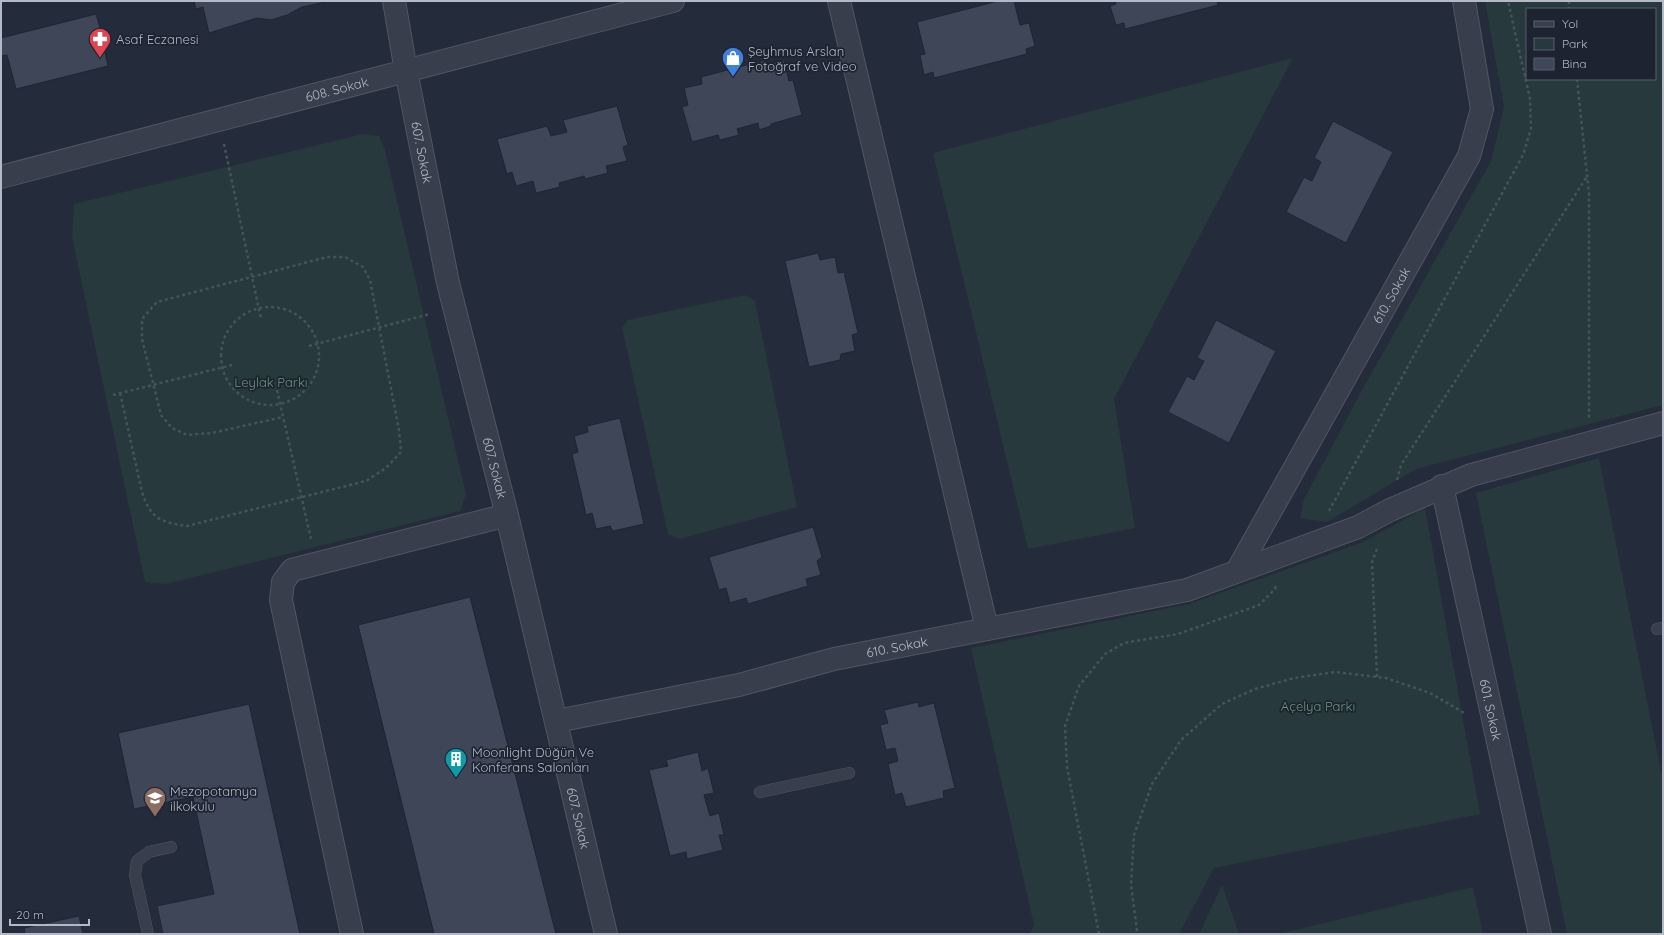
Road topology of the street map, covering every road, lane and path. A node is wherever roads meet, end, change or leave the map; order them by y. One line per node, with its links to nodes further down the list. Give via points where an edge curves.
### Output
1 (394, 1): 6 (street, 607. Sokak)
2 (673, 1): 6 (street, 608. Sokak)
3 (839, 1): 36 (street)
4 (1464, 1): 35 (street, 610. Sokak, via 1482,109 1468,156)
5 (1508, 1): 33 (path, via 1530,99 1531,129 1523,155)
6 (406, 71): 8 (street, 608. Sokak); 13 (street, 607. Sokak)
7 (1577, 80): 9 (path)
8 (219, 120): 10 (street, 608. Sokak); 11 (path)
9 (1588, 175): 27 (path); 30 (path, via 1401,466)
10 (1, 177)
11 (251, 276): 12 (path); 15 (path, via 327,257 345,257 363,266 370,280); 20 (path, via 157,302 142,319 142,339)
12 (258, 307): 14 (path); 16 (path, via 274,306 302,318 312,330); 19 (path, via 244,313 232,323 224,336 220,352)
13 (454, 308): 15 (path); 31 (street, 607. Sokak)
14 (262, 319)
15 (380, 328): 16 (path); 29 (path, via 401,452 386,468 366,481)
16 (318, 344): 17 (path); 24 (path, via 316,375 307,388 295,398)
17 (309, 346)
18 (232, 365): 19 (path)
19 (221, 367): 20 (path); 24 (path, via 227,382 250,402)
20 (154, 384): 22 (path); 25 (path, via 161,415 172,428 187,435 212,434)
21 (277, 390): 24 (path)
22 (120, 393): 23 (path); 29 (path, via 142,492 147,507 160,520 187,526)
23 (113, 395)
24 (280, 404): 25 (path)
25 (283, 417): 29 (path)
26 (1663, 423): 27 (street, 610. Sokak)
27 (1590, 442): 28 (street, 610. Sokak)
28 (1442, 486): 30 (street, 610. Sokak); 39 (street, 601. Sokak)
29 (301, 497): 32 (path)
30 (1390, 510): 33 (street, 610. Sokak, via 1358,527); 37 (path, via 1372,562)
31 (508, 515): 38 (street, 607. Sokak); 45 (street, via 292,570 282,582 281,600)
32 (312, 542)
33 (1311, 544): 34 (street, 610. Sokak)
34 (1286, 553): 35 (street, 610. Sokak); 47 (path, via 1275,588 1259,605 1178,634 1124,643 1105,654 1079,686 1065,726 1067,767)
35 (1237, 571): 36 (street, 610. Sokak, via 1187,590)
36 (987, 629): 38 (street, 610. Sokak, via 834,659 739,685)
37 (1377, 677): 39 (path, via 1430,693); 43 (path, via 1336,672 1294,678 1255,689 1222,704 1181,740 1152,784 1134,835 1131,885)
38 (557, 721): 46 (street, 607. Sokak)
39 (1496, 731): 48 (street, 601. Sokak)
40 (849, 773): 41 (lane)
41 (760, 792)
42 (171, 847): 44 (lane, via 149,852 136,861 135,875)
43 (1137, 931)
44 (148, 934)
45 (352, 934)
46 (606, 934)
47 (1099, 934)
48 (1540, 934)

